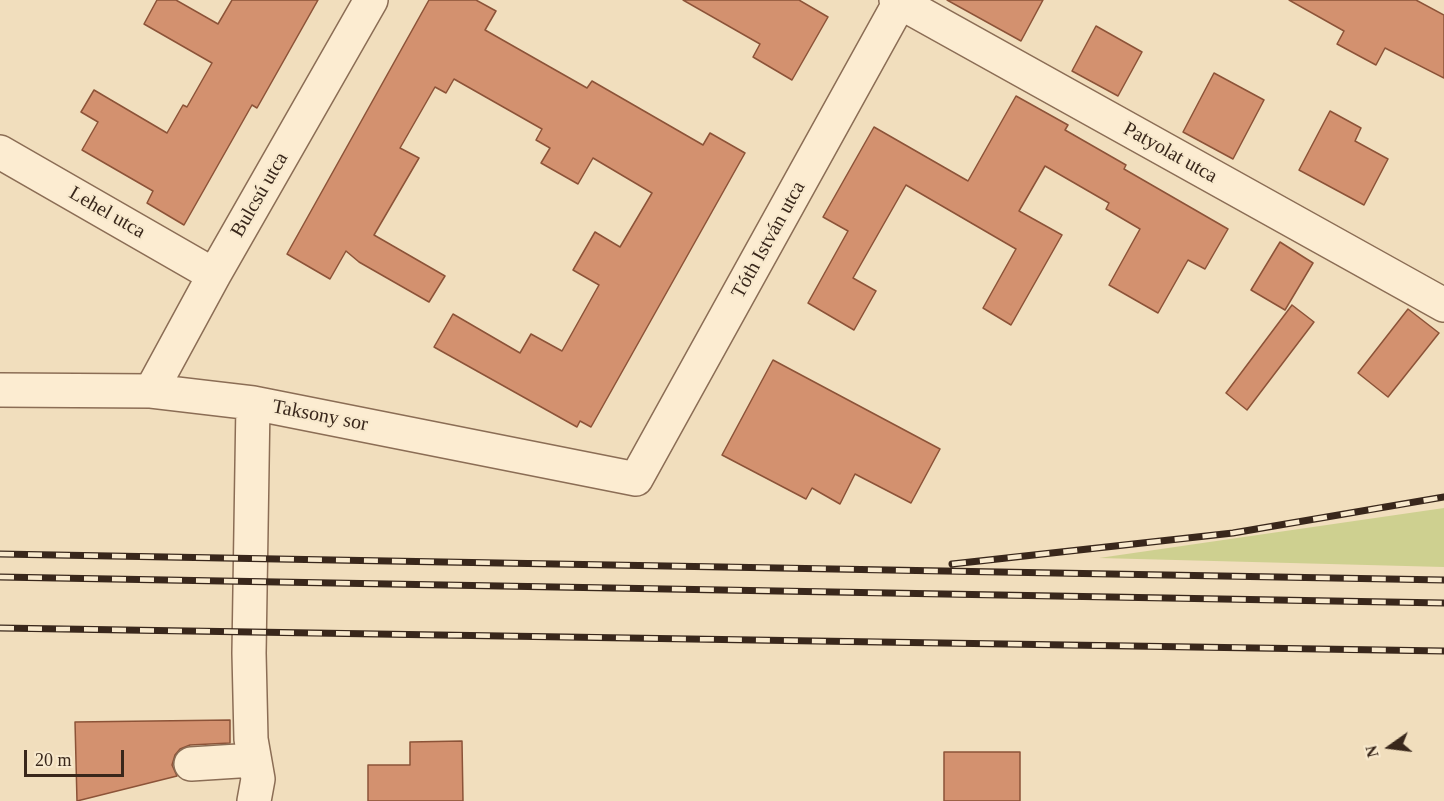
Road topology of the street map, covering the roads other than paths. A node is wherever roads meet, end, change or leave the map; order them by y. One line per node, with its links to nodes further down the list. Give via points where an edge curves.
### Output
1 (371, 0): 4 (street, Bulcsú utca)
2 (899, 1): 5 (street, Patyolat utca); 9 (street, Tóth István utca)
3 (0, 152): 4 (street, Lehel utca)
4 (214, 275): 7 (street, Bulcsú utca)
5 (1444, 305)
6 (0, 390): 7 (street, Taksony sor)
7 (151, 391): 8 (street, Taksony sor)
8 (253, 403): 9 (street, Taksony sor); 10 (street, via 249,653)
9 (636, 479)
10 (254, 760): 11 (street); 12 (street, via 258,779)
11 (191, 764)
12 (255, 801)

